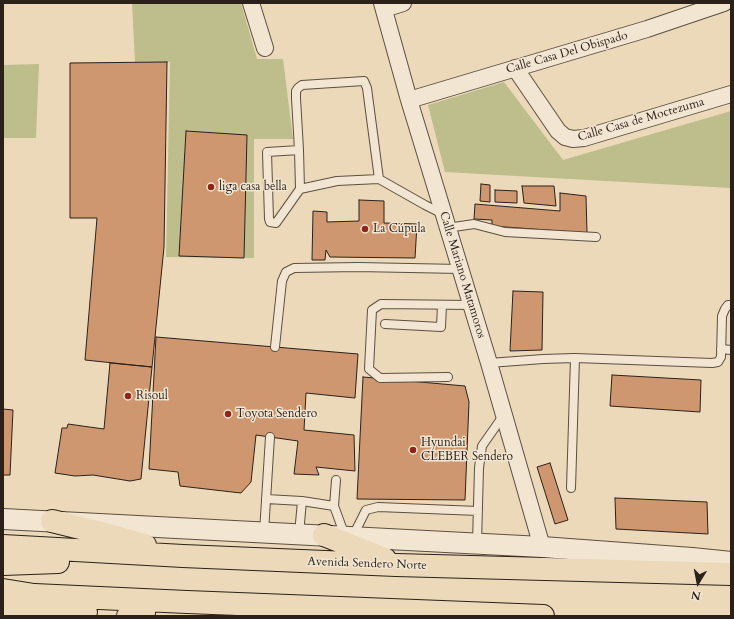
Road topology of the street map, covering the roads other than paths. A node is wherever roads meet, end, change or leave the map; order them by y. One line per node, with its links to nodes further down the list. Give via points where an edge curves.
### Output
1 (252, 3): 5 (street)
2 (403, 3): 4 (street)
3 (724, 3): 6 (street, Calle Casa Del Obispado)
4 (383, 6): 8 (street, Calle Mariano Matamoros)
5 (266, 48)
6 (515, 68): 7 (street, Calle Casa de Moctezuma, via 558,131 564,137 573,139 584,138); 8 (street, Calle Casa Del Obispado)
7 (731, 94)
8 (409, 100): 12 (street, Calle Mariano Matamoros)
9 (299, 150): 10 (lane, via 296,98 298,88 302,85 364,82 367,88); 11 (lane); 11 (lane, via 267,152 270,222 276,223)
10 (379, 179): 11 (lane, via 337,181); 12 (lane, via 425,205)
11 (300, 189)
12 (445, 221): 13 (lane, via 474,224 505,232); 14 (street, Calle Mariano Matamoros)
13 (596, 237)
14 (461, 269): 16 (street, Calle Mariano Matamoros); 19 (lane, via 294,268 286,272 282,281)
15 (442, 305): 16 (lane); 18 (lane, via 441,327); 24 (lane, via 381,304 372,310 369,369 380,378)
16 (472, 305): 23 (street, Calle Mariano Matamoros)
17 (731, 305): 20 (lane, via 725,309 722,316)
18 (385, 324)
19 (275, 348)
20 (721, 349): 21 (lane); 22 (lane, via 718,362 712,363)
21 (731, 350)
22 (575, 358): 23 (lane); 28 (lane)
23 (489, 363): 25 (street, Calle Mariano Matamoros)
24 (448, 377)
25 (504, 415): 32 (lane, via 482,446); 41 (street, Calle Mariano Matamoros)
26 (270, 437): 29 (lane)
27 (336, 480): 31 (lane)
28 (571, 488)
29 (266, 499): 30 (lane); 35 (lane)
30 (302, 501): 31 (lane); 36 (lane)
31 (334, 506): 38 (lane)
32 (478, 511): 38 (lane, via 378,507 366,510); 39 (lane)
33 (3, 519): 34 (street)
34 (52, 521): 35 (street); 42 (main road)
35 (264, 532): 36 (street)
36 (299, 534): 37 (street)
37 (324, 536): 38 (street); 45 (main road)
38 (349, 537): 39 (street)
39 (477, 544): 41 (street)
40 (3, 546): 42 (main road, Avenida Sendero Norte)
41 (542, 547): 43 (street)
42 (183, 556): 45 (main road, Avenida Sendero Norte)
43 (731, 562)
44 (3, 564): 45 (main road, via 56,562 335,576)
45 (399, 565): 46 (main road, Avenida Sendero Norte)
46 (731, 574)
47 (3, 590): 48 (main road, via 34,595)
48 (187, 602): 50 (main road); 51 (main road)
49 (3, 610): 51 (main road)
50 (408, 611): 52 (main road); 53 (main road)
51 (136, 614)
52 (443, 616)
53 (542, 616)

